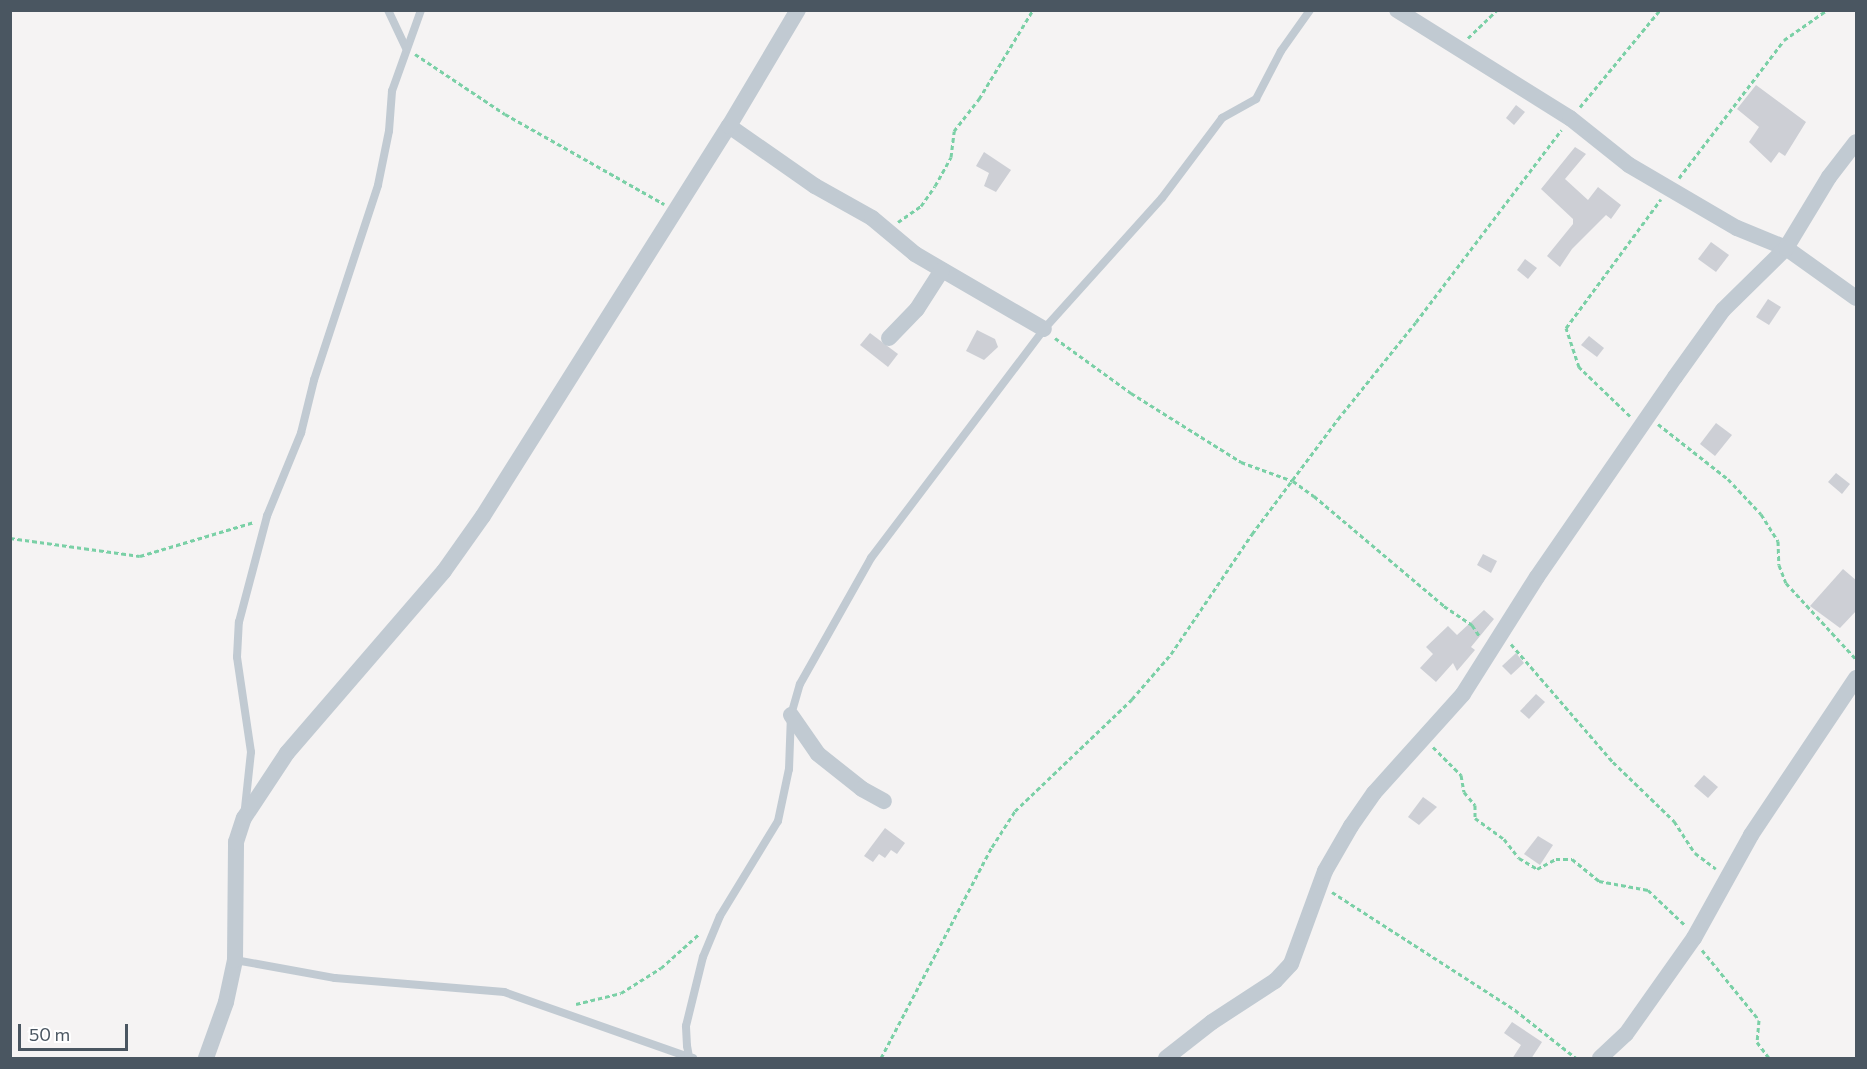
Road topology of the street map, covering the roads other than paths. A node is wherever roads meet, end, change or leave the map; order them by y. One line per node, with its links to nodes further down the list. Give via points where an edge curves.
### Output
1 (388, 10): 6 (lane)
2 (421, 10): 6 (lane)
3 (798, 10): 7 (street)
4 (1310, 10): 12 (lane, via 1281,51 1256,99 1222,118 1162,198)
5 (1397, 10): 9 (street, via 1457,51 1570,118 1629,165 1737,228)
6 (406, 48): 17 (lane, via 392,91 378,185 314,380 301,433 267,516 239,622 237,657 251,752)
7 (729, 126): 10 (street, via 815,186 886,228 915,254); 17 (street, via 483,516 444,571 287,753)
8 (1857, 142): 9 (street, via 1823,186)
9 (1786, 248): 11 (street); 21 (street, via 1723,310 1642,420 1463,694 1374,793 1339,843 1325,871 1297,953 1284,973)
10 (942, 270): 12 (street); 13 (street, via 917,309)
11 (1857, 298)
12 (1044, 329): 15 (lane, via 871,558 800,684)
13 (889, 338)
14 (1857, 678): 22 (street, via 1806,749 1694,938 1626,1034)
15 (791, 715): 16 (street, via 818,754); 19 (lane, via 789,769 778,821 720,916 703,957 686,1026)
16 (884, 801)
17 (244, 818): 18 (street, via 236,842)
18 (235, 960): 19 (lane, via 335,978 475,988 553,1008); 20 (street, via 226,1002)
19 (691, 1058)
20 (206, 1059)
21 (1166, 1059)
22 (1600, 1059)

